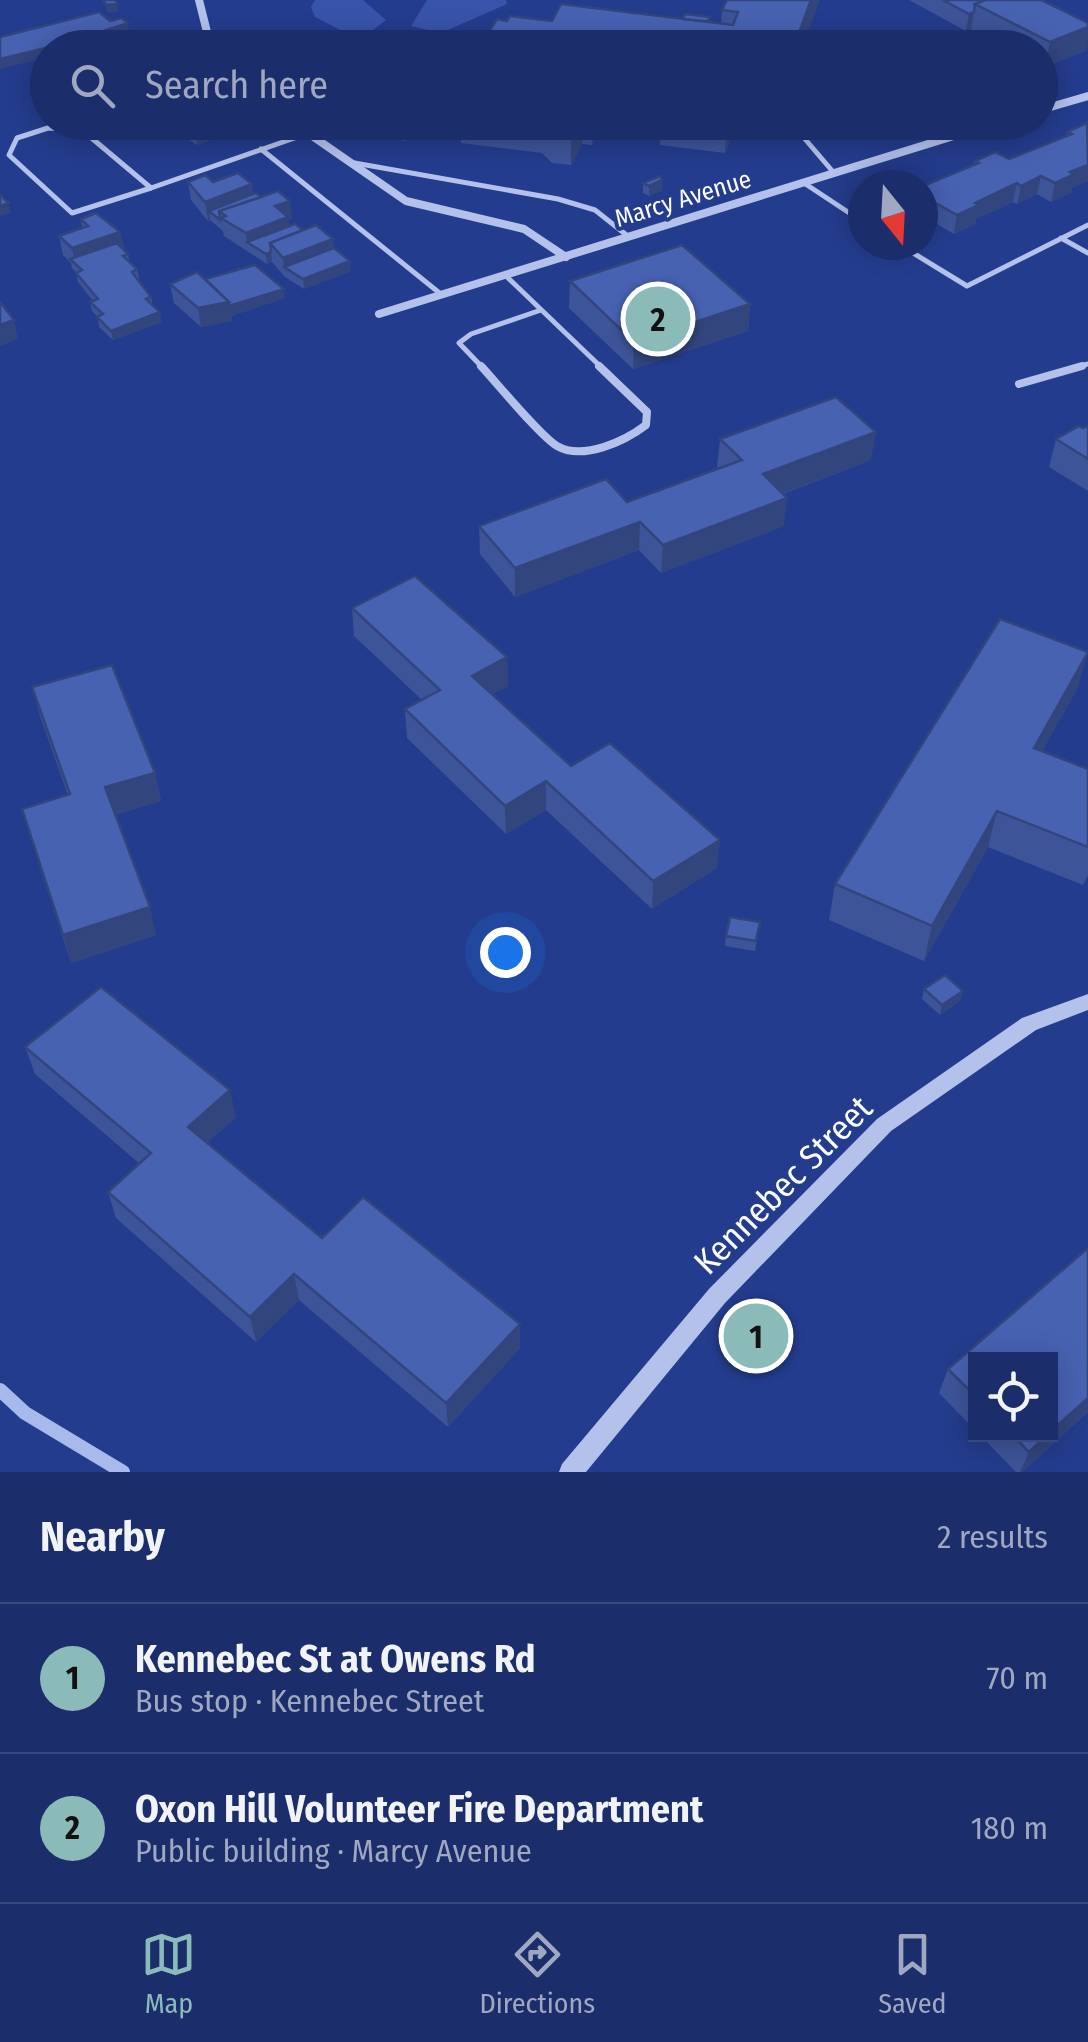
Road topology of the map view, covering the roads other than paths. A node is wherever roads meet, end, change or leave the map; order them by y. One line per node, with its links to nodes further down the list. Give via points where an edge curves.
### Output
1 (199, 0): 2 (street)
2 (206, 30)
3 (1088, 96): 4 (street)
4 (1058, 105)
5 (30, 134): 15 (lane, via 17,138 9,156 72,213)
6 (94, 140): 15 (lane)
7 (288, 140): 11 (lane)
8 (315, 140): 12 (street)
9 (807, 140): 13 (lane)
10 (943, 140): 13 (street, Marcy Avenue)
11 (261, 149): 15 (lane); 24 (lane)
12 (345, 161): 18 (lane, via 558,198 594,210); 21 (street, via 406,201 524,228)
13 (834, 174): 14 (street, Marcy Avenue)
14 (804, 183): 16 (lane); 18 (street, Marcy Avenue)
15 (151, 188)
16 (848, 212)
17 (1088, 226): 19 (lane)
18 (629, 237): 21 (street, Marcy Avenue)
19 (1061, 238): 20 (lane); 22 (lane, via 967,286)
20 (1088, 253)
21 (566, 256): 23 (street, Marcy Avenue)
22 (925, 260)
23 (505, 275): 24 (street, Marcy Avenue); 25 (lane)
24 (442, 295): 26 (street, Marcy Avenue)
25 (541, 310): 25 (lane, via 647,412 636,434 576,452 558,446 459,342)
26 (379, 314)
27 (1088, 364): 28 (lane)
28 (1019, 384)
29 (1088, 1002): 30 (street, Kennebec Street, via 1029,1024 884,1125 704,1310)
30 (571, 1472)

